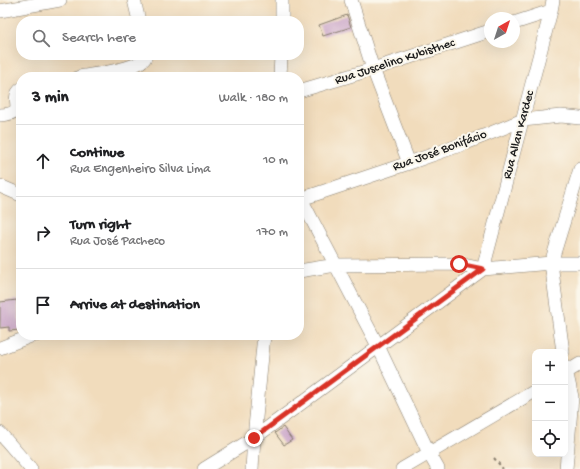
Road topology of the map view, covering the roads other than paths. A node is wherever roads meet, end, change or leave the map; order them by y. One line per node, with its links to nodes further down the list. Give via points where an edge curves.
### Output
1 (60, 0): 6 (street)
2 (134, 0): 7 (street)
3 (282, 0): 8 (street)
4 (351, 0): 13 (street)
5 (552, 5): 9 (street); 20 (street, Rua Allan Kardec)
6 (0, 11)
7 (138, 16)
8 (282, 16)
9 (520, 20)
10 (484, 33): 13 (street, Rua Juscelino Kubisthec)
11 (144, 60): 14 (street, via 127,68)
12 (281, 60): 15 (street)
13 (374, 69): 16 (street, Rua Juscelino Kubisthec); 21 (street)
14 (106, 72)
15 (280, 72)
16 (304, 90)
17 (16, 108): 18 (street, via 8,115)
18 (0, 115)
19 (580, 118): 20 (street, Rua José Bonifácio, via 561,116)
20 (523, 120): 21 (street, Rua José Bonifácio); 30 (street, Rua Allan Kardec)
21 (409, 163): 25 (street, Rua José Bonifácio)
22 (580, 170): 27 (street)
23 (0, 186): 24 (street)
24 (16, 193)
25 (304, 196)
26 (304, 205): 29 (street)
27 (551, 263): 28 (street); 30 (street); 38 (street)
28 (580, 263)
29 (336, 266): 30 (street, via 459,264); 31 (street); 36 (street)
30 (483, 269): 36 (street)
31 (304, 270)
32 (16, 338): 33 (street)
33 (0, 339)
34 (23, 340): 37 (street)
35 (264, 340): 44 (street)
36 (378, 346): 44 (street); 45 (street)
37 (0, 348)
38 (563, 349)
39 (580, 364): 40 (street)
40 (568, 370)
41 (568, 382): 52 (street, via 572,397)
42 (532, 393): 45 (street)
43 (0, 433): 46 (street)
44 (254, 438): 48 (street); 49 (street)
45 (429, 453): 50 (street); 51 (street)
46 (19, 463): 47 (street)
47 (31, 469)
48 (204, 469)
49 (252, 469)
50 (402, 469)
51 (438, 469)
52 (566, 469)

